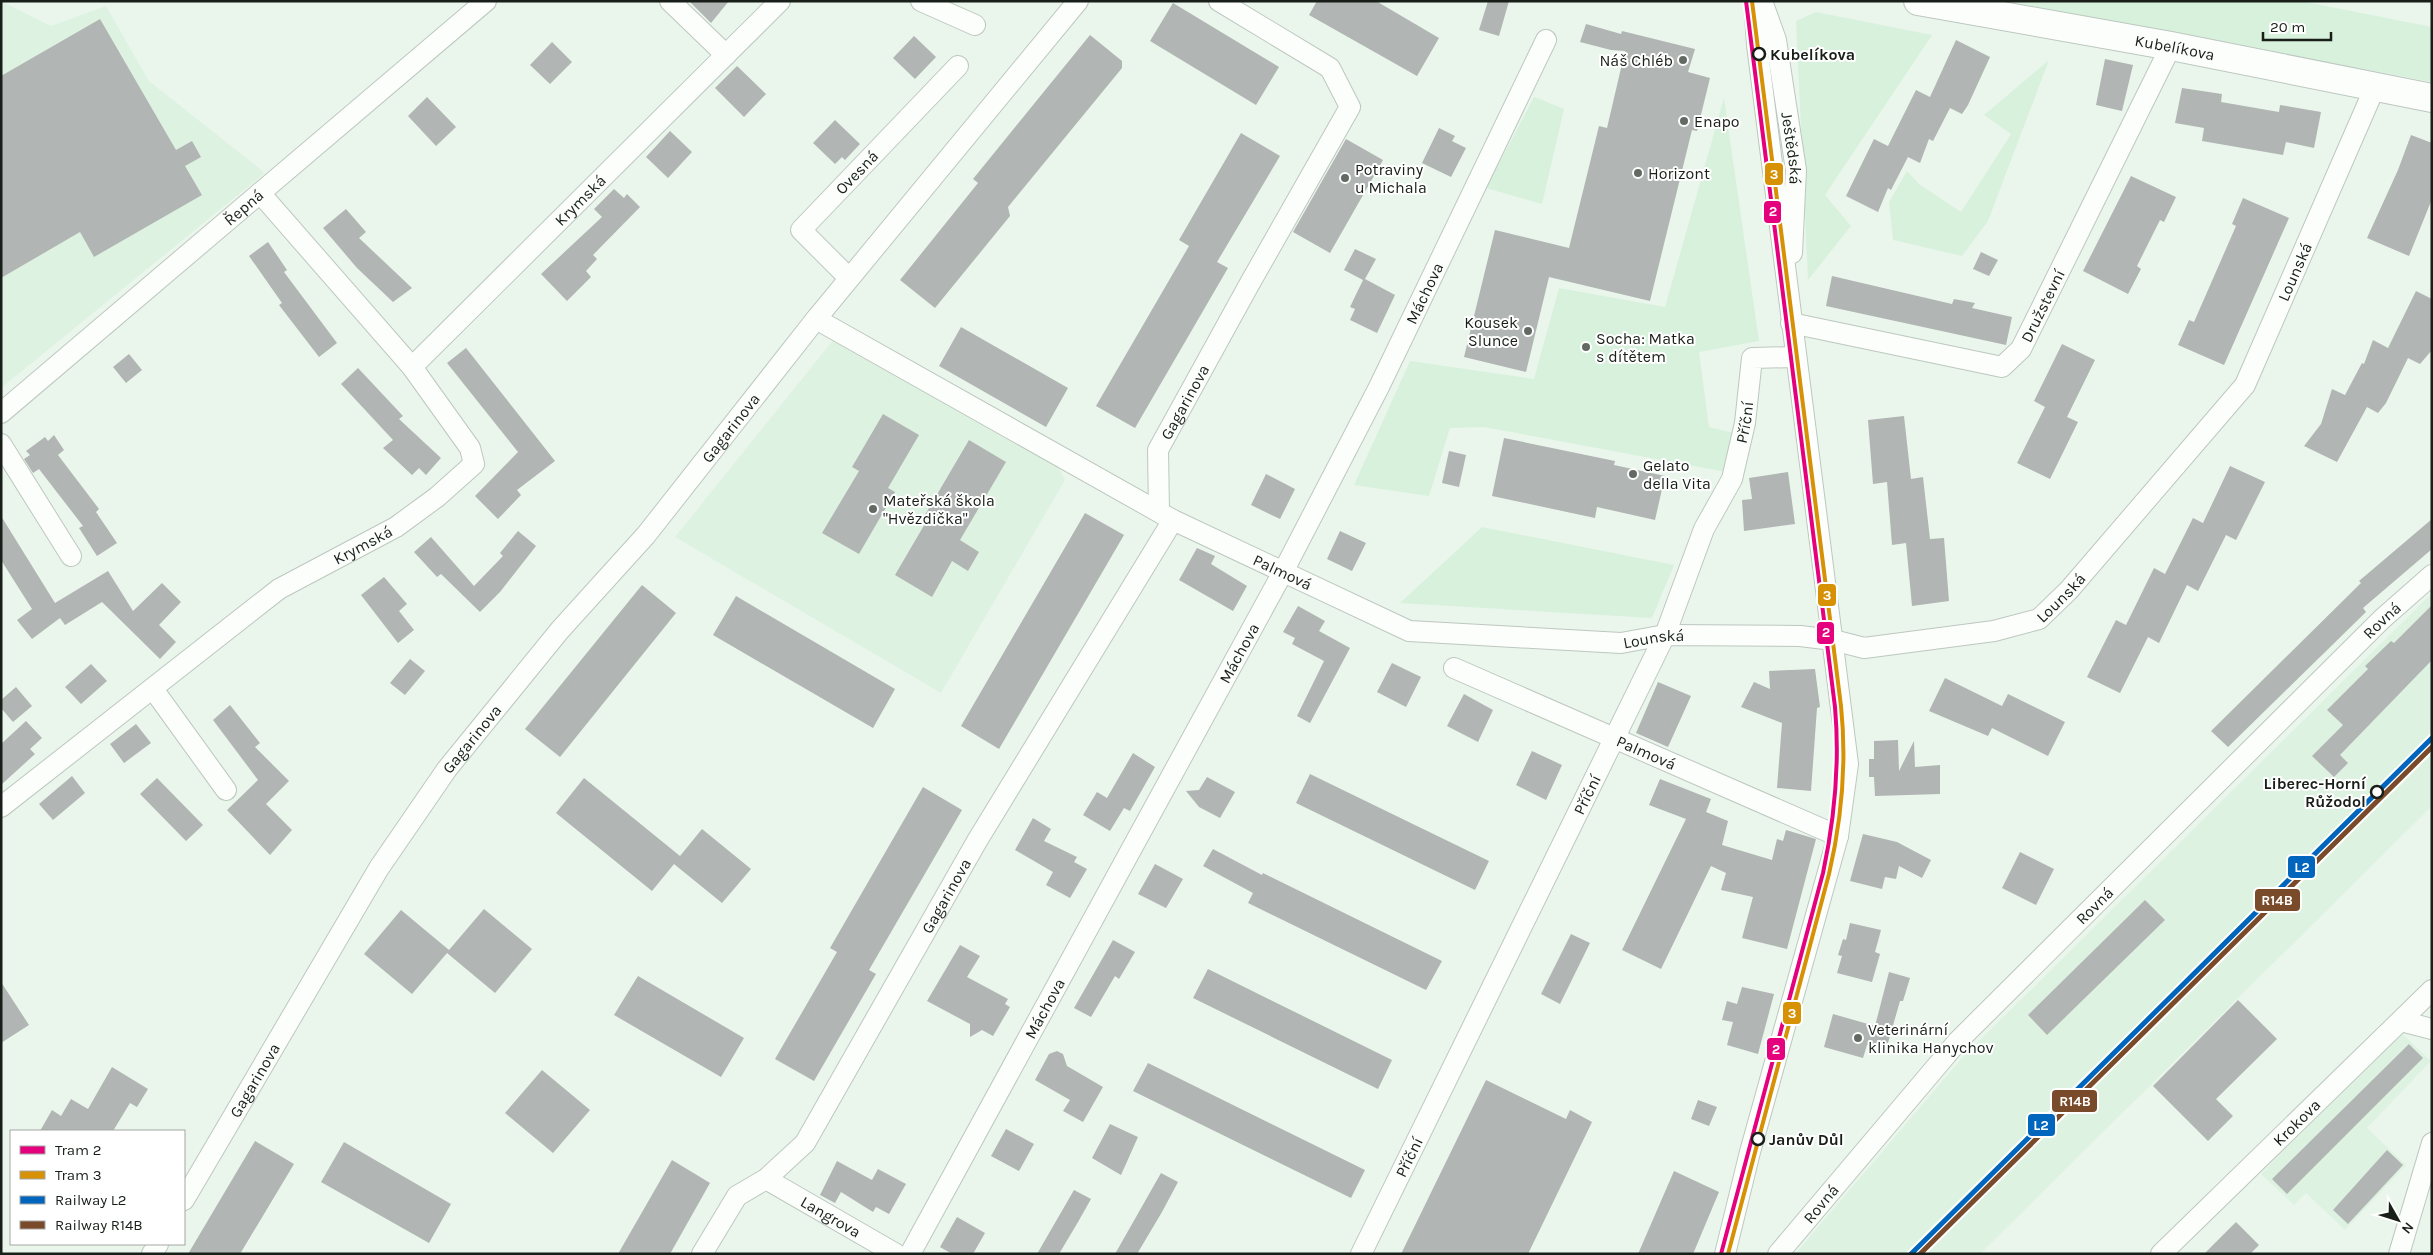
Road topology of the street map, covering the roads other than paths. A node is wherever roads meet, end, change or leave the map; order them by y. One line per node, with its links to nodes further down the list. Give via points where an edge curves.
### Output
1 (486, 1): 17 (street, Řepná)
2 (670, 1): 13 (street)
3 (780, 1): 13 (street, Krymská)
4 (921, 1): 10 (street)
5 (1078, 1): 18 (street, Gagarinova)
6 (1219, 1): 26 (street, Gagarinova, via 1330,68 1350,107 1158,450)
7 (1754, 1): 19 (street, Ještědská)
8 (1762, 1): 19 (street, Ještědská, via 1776,40 1796,170)
9 (1918, 1): 12 (street, Kubelíkova)
10 (975, 25)
11 (1546, 40): 28 (street, Máchova, via 1379,386)
12 (2171, 46): 15 (street, Kubelíkova); 21 (street, Družstevní, via 2021,350 2002,367)
13 (726, 55): 23 (street, Krymská)
14 (958, 66): 18 (street, Ovesná, via 801,230)
15 (2375, 86): 16 (street, Kubelíkova); 32 (street, Lounská, via 2245,385 2069,590 2039,619 1994,631 1864,648)
16 (2432, 98)
17 (260, 193): 23 (street, Krymská); 24 (street, Řepná)
18 (849, 278): 20 (street, Gagarinova)
19 (1788, 300): 21 (street, Ještědská)
20 (816, 319): 26 (street); 44 (street, Gagarinova, via 646,535 560,630 447,768 379,868)
21 (1791, 323): 22 (street, Ještědská)
22 (1795, 357): 31 (street, Příční, via 1752,358 1745,423 1732,479 1704,529); 32 (street, Ještědská)
23 (412, 367): 34 (street, Krymská, via 470,448 474,464 438,497 396,527 279,589)
24 (1, 414)
25 (1, 444): 27 (street)
26 (1166, 516): 28 (street, Palmová); 43 (street, Gagarinova, via 806,1143)
27 (71, 556)
28 (1283, 572): 30 (street, Palmová); 47 (street, Máchova)
29 (2432, 575): 50 (street, Rovná, via 2382,619 1958,1041)
30 (1409, 631): 31 (street, Lounská, via 1621,643)
31 (1665, 636): 32 (street, Lounská, via 1800,636); 35 (street, Příční)
32 (1834, 640): 38 (street, Ještědská, via 1848,764)
33 (1454, 668): 35 (street, Palmová)
34 (153, 689): 36 (street); 37 (street, Krymská)
35 (1613, 740): 38 (street, Palmová); 48 (street, Příční)
36 (226, 790)
37 (1, 808)
38 (1838, 836): 49 (street, Ještědská)
39 (2432, 990): 40 (street, Krokova)
40 (2401, 1021): 41 (street); 51 (street, Krokova)
41 (2432, 1029)
42 (2432, 1143): 52 (street)
43 (766, 1179): 45 (street, Gagarinova, via 737,1196); 46 (street, Langrova)
44 (185, 1198)
45 (702, 1254)
46 (896, 1254)
47 (910, 1254)
48 (1361, 1254)
49 (1724, 1254)
50 (1778, 1254)
51 (2162, 1254)
52 (2399, 1254)

